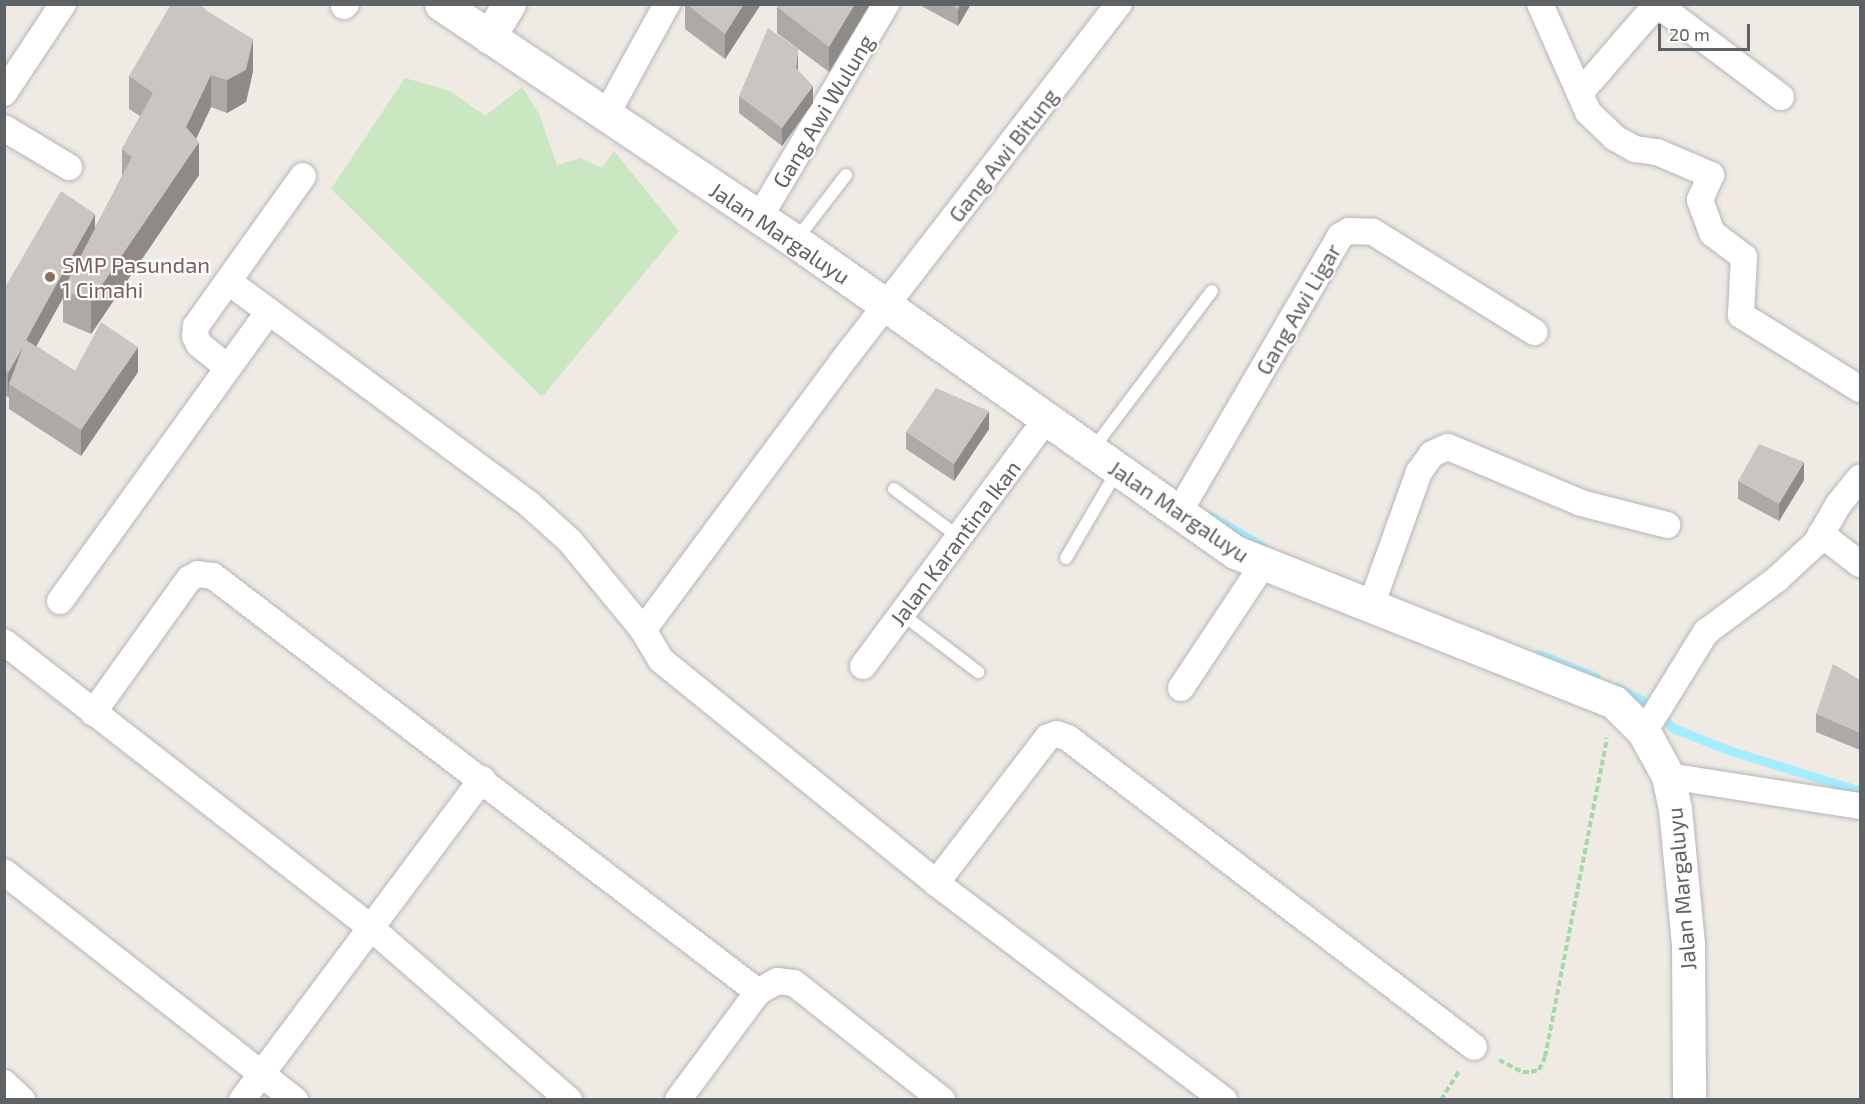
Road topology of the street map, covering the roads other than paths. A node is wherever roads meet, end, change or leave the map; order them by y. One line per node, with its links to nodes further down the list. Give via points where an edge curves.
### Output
1 (63, 4): 8 (street)
2 (509, 4): 7 (main road)
3 (667, 4): 11 (street)
4 (886, 4): 16 (street, Gang Awi Wulung)
5 (1119, 4): 20 (street, Gang Awi Bitung)
6 (1540, 4): 9 (street)
7 (468, 17): 11 (main road, Jalan Margaluyu)
8 (4, 93)
9 (1580, 93): 10 (street, via 1657,4); 24 (street, via 1588,112 1615,138 1635,149 1657,152 1711,175 1700,200 1712,233 1744,257 1741,315)
10 (1781, 97)
11 (606, 115): 16 (main road, Jalan Margaluyu)
12 (4, 128): 13 (street)
13 (69, 167)
14 (846, 175): 17 (lane)
15 (303, 176): 18 (street)
16 (759, 218): 17 (main road, Jalan Margaluyu)
17 (795, 241): 20 (main road, Jalan Margaluyu)
18 (229, 282): 21 (street); 23 (street, via 196,326 195,336)
19 (1212, 291): 26 (lane)
20 (886, 306): 25 (main road, Jalan Margaluyu); 40 (street, Gang Awi Bitung)
21 (269, 311): 23 (street); 40 (street, via 530,505 570,541)
22 (1534, 332): 30 (street, Gang Awi Ligar, via 1372,232 1348,231 1340,236)
23 (227, 367): 37 (street)
24 (1860, 389)
25 (1046, 420): 26 (main road, Jalan Margaluyu); 33 (street, Jalan Karantina Ikan)
26 (1091, 451): 27 (main road, Jalan Margaluyu)
27 (1118, 470): 30 (main road, Jalan Margaluyu); 34 (lane)
28 (1860, 478): 32 (street)
29 (894, 489): 33 (lane)
30 (1179, 512): 36 (main road, Jalan Margaluyu)
31 (1667, 525): 38 (street, via 1581,503 1448,447 1432,454 1419,472)
32 (1821, 534): 35 (street); 46 (street, via 1777,579 1706,632)
33 (959, 537): 39 (street, Jalan Karantina Ikan)
34 (1066, 558)
35 (1860, 564)
36 (1262, 566): 38 (main road, Jalan Margaluyu); 44 (street)
37 (60, 601)
38 (1371, 606): 46 (main road, Jalan Margaluyu, via 1614,702)
39 (902, 614): 42 (street, Jalan Karantina Ikan); 43 (lane)
40 (643, 630): 51 (street, via 661,660)
41 (4, 642): 45 (street)
42 (863, 666)
43 (978, 672)
44 (1181, 688)
45 (93, 713): 48 (street, via 189,579 198,574 213,576); 52 (street)
46 (1644, 732): 47 (main road, Jalan Margaluyu)
47 (1668, 776): 49 (street); 64 (main road, Jalan Margaluyu, via 1684,867 1689,944)
48 (482, 779): 52 (street); 53 (street)
49 (1860, 806)
50 (4, 872): 55 (street)
51 (936, 883): 54 (street, via 1048,737 1057,734 1068,738); 63 (street)
52 (370, 927): 55 (street); 60 (street)
53 (758, 992): 61 (street); 62 (street, via 777,981 794,983)
54 (1474, 1047)
55 (262, 1072): 58 (street); 59 (street)
56 (4, 1083): 57 (street)
57 (22, 1100)
58 (242, 1100)
59 (296, 1100)
60 (569, 1100)
61 (678, 1100)
62 (942, 1100)
63 (1224, 1100)
64 (1689, 1100)

